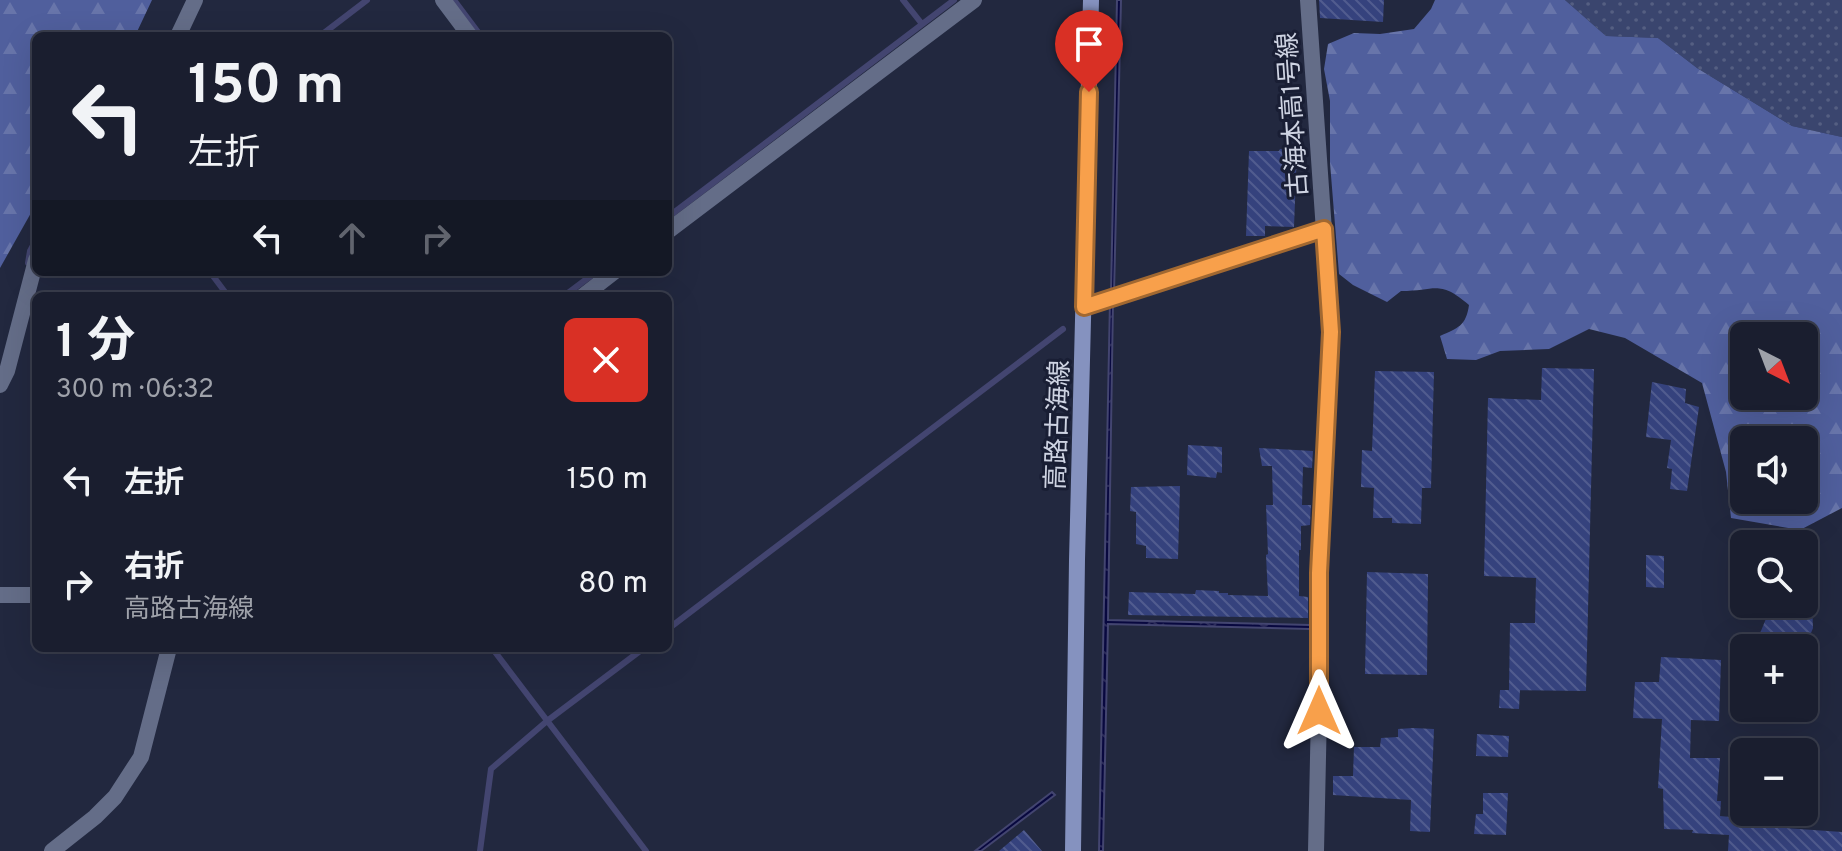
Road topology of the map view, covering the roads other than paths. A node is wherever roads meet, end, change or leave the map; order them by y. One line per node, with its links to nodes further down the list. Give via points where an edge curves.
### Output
1 (195, 0): 6 (street)
2 (443, 0): 7 (street)
3 (974, 0): 8 (street)
4 (1091, 0): 13 (main road, 高路古海線)
5 (1308, 0): 9 (street, 古海本高1号線)
6 (180, 32)
7 (467, 32)
8 (672, 228)
9 (1324, 229): 13 (street); 20 (street, 古海本高1号線, via 1331,332 1319,573)
10 (32, 275): 14 (street)
11 (609, 276): 12 (street)
12 (588, 292)
13 (1084, 307): 19 (main road, 高路古海線)
14 (0, 385)
15 (0, 595): 16 (street)
16 (32, 595)
17 (168, 652): 18 (street, via 141,757 115,797)
18 (52, 851)
19 (1073, 851)
20 (1316, 851)

